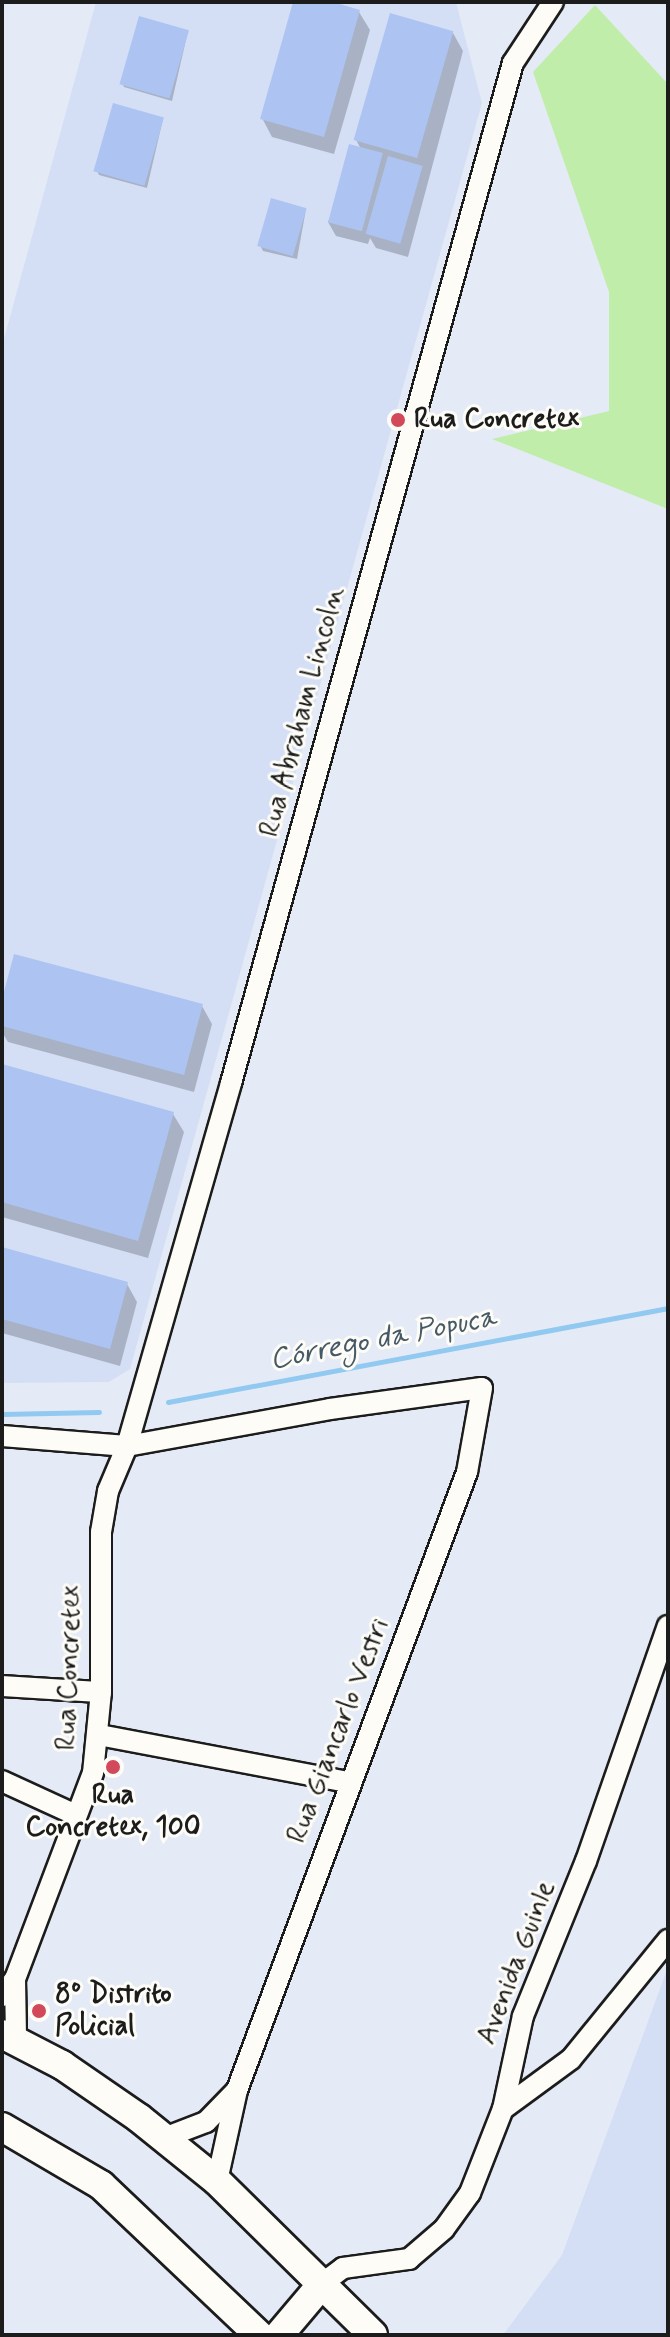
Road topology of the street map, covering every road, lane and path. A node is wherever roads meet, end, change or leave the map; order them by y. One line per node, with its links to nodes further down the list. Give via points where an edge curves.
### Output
1 (553, 2): 3 (street, Rua Abraham Lincoln, via 513,63)
2 (2, 1436): 3 (street)
3 (127, 1446): 6 (street, Rua Concretex, via 108,1491 101,1532); 9 (street, Rua Giancarlo Vestri, via 482,1388 467,1472)
4 (668, 1626): 16 (street, Avenida Guinle, via 586,1861 523,2016)
5 (2, 1686): 6 (street)
6 (101, 1692): 7 (street, Rua Concretex)
7 (99, 1735): 9 (street); 10 (street, Rua Concretex, via 93,1773)
8 (2, 1781): 10 (street)
9 (348, 1782): 15 (street, Rua Giancarlo Vestri)
10 (76, 1815): 12 (street, Rua Concretex)
11 (668, 1940): 16 (street, via 571,2059)
12 (15, 1979): 13 (street, Rua Concretex); 14 (street, Rua Concretex)
13 (2, 1996)
14 (9, 2037): 18 (main road, via 103,2091)
15 (237, 2090): 18 (street, Rua Giancarlo Vestri, via 206,2122); 19 (street, Rua Giancarlo Vestri)
16 (503, 2109): 20 (street, Avenida Guinle, via 470,2193 444,2229 409,2259 343,2268)
17 (2, 2127): 21 (main road, via 101,2185)
18 (164, 2138): 19 (main road)
19 (217, 2181): 20 (main road)
20 (323, 2283): 22 (main road); 23 (main road)
21 (259, 2335)
22 (279, 2335)
23 (373, 2335)

